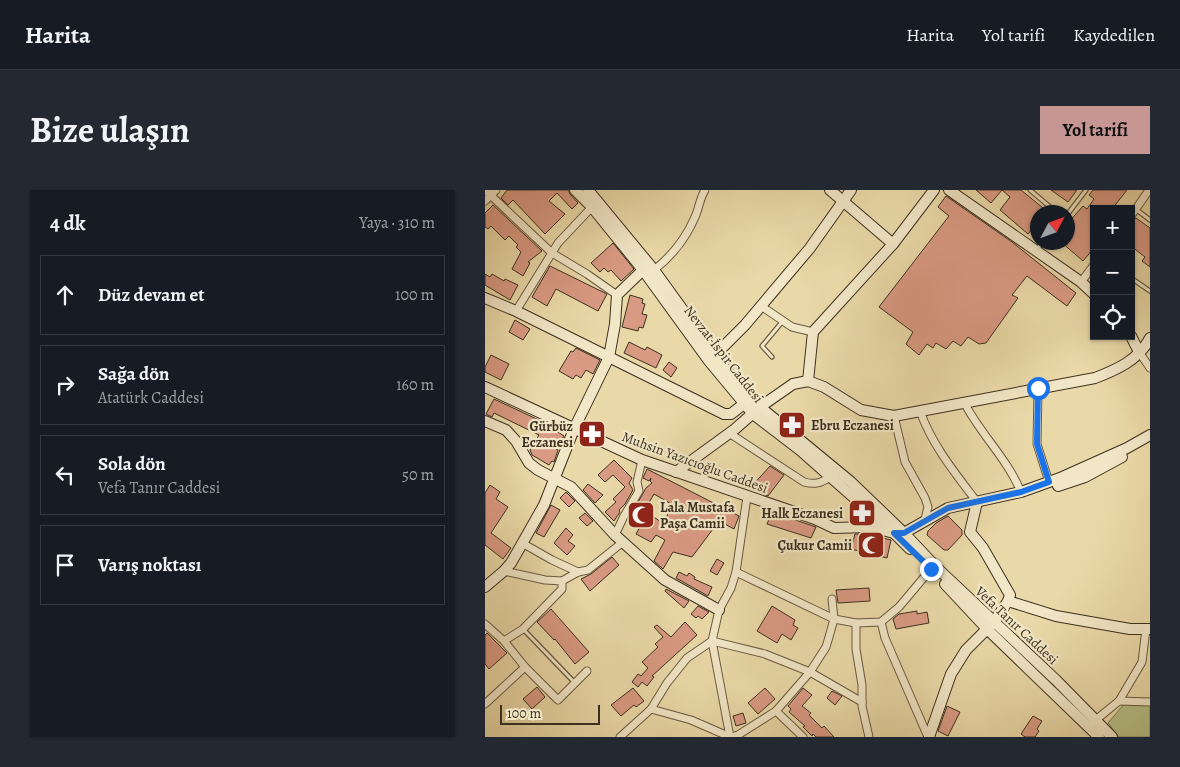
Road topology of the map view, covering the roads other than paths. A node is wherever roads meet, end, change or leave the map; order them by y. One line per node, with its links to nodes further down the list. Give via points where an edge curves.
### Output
1 (575, 190): 15 (street, Nevzat İspir Caddesi)
2 (588, 190): 23 (street, Nevzat İspir Caddesi)
3 (705, 190): 23 (street, via 684,238)
4 (830, 190): 12 (street)
5 (851, 190): 12 (street)
6 (934, 190): 19 (street)
7 (949, 190): 20 (street)
8 (1030, 190): 13 (lane)
9 (1086, 190): 14 (lane)
10 (1149, 190): 16 (street)
11 (489, 194): 21 (street)
12 (843, 201): 19 (street); 31 (street, via 810,248)
13 (1048, 205)
14 (1075, 205)
15 (592, 207): 21 (street); 22 (street, Nevzat İspir Caddesi)
16 (1135, 211)
17 (1135, 212): 18 (lane)
18 (1150, 220)
19 (893, 244): 34 (street)
20 (1036, 251): 26 (street)
21 (552, 253): 29 (street); 32 (street)
22 (643, 270): 29 (street); 40 (street, Nevzat İspir Caddesi)
23 (654, 270): 40 (street, Nevzat İspir Caddesi)
24 (1090, 270): 26 (street)
25 (1135, 281): 28 (lane)
26 (1081, 282): 27 (street)
27 (1090, 290)
28 (1150, 291)
29 (617, 295): 38 (street)
30 (485, 298): 32 (street)
31 (761, 306): 33 (street); 40 (street)
32 (516, 311): 38 (street)
33 (782, 321): 34 (street); 39 (lane, via 762,346)
34 (813, 332): 42 (street)
35 (1133, 340): 37 (street)
36 (1149, 342): 37 (street)
37 (1139, 352): 41 (street); 44 (street, via 1121,368 1095,378)
38 (609, 357): 49 (street); 52 (street)
39 (772, 357)
40 (712, 358): 46 (street, Nevzat İspir Caddesi); 47 (street, Nevzat İspir Caddesi)
41 (1150, 368)
42 (808, 381): 47 (street, via 793,384); 50 (street, via 861,410)
43 (485, 387): 52 (street, Muhsin Yazıcıoğlu Caddesi)
44 (1038, 388): 45 (street); 60 (street, via 1037,444)
45 (964, 402): 48 (street); 61 (street, via 979,429 999,452)
46 (745, 403): 47 (street, Nevzat İspir Caddesi); 49 (street)
47 (757, 411): 53 (street); 59 (street, Nevzat İspir Caddesi); 65 (street, Nevzat İspir Caddesi, via 851,482)
48 (920, 411): 50 (street); 63 (street, via 927,430)
49 (728, 414): 53 (street)
50 (894, 416): 64 (street, via 905,462 929,507)
51 (485, 422): 58 (street, via 506,430 529,463)
52 (574, 430): 56 (street, Muhsin Yazıcıoğlu Caddesi); 58 (street)
53 (732, 431): 57 (street); 59 (street, via 803,482 812,484)
54 (1150, 435): 60 (street)
55 (1150, 443): 63 (street, via 1062,485 995,503)
56 (642, 460): 57 (street, Muhsin Yazıcıoğlu Caddesi); 66 (street, via 637,482 639,491 623,516)
57 (677, 472): 62 (street, Muhsin Yazıcıoğlu Caddesi)
58 (554, 477): 66 (street, via 571,487); 67 (street, via 544,505)
59 (830, 477): 65 (street, Nevzat İspir Caddesi)
60 (1049, 482): 61 (street)
61 (1021, 492): 63 (street)
62 (747, 497): 65 (street, Muhsin Yazıcıoğlu Caddesi, via 834,528 871,527); 71 (street)
63 (977, 502): 64 (street, via 948,508); 75 (street, via 970,532 1005,585 1010,595)
64 (925, 519): 65 (street)
65 (899, 533): 68 (street, Vefa Tanır Caddesi); 81 (street, Vefa Tanır Caddesi)
66 (619, 538): 70 (street, via 588,570); 76 (street, via 665,580)
67 (523, 543): 69 (street); 70 (street)
68 (931, 569): 78 (street); 81 (street, Vefa Tanır Caddesi)
69 (504, 571): 72 (street); 73 (street)
70 (578, 572): 72 (street)
71 (736, 572): 76 (street); 77 (street)
72 (562, 581): 82 (street, via 562,589)
73 (485, 587)
74 (832, 599): 77 (street)
75 (1008, 602): 81 (street); 83 (street, via 1056,616 1130,629)
76 (719, 610): 85 (street)
77 (834, 619): 79 (street); 88 (street, via 826,647)
78 (881, 622): 79 (street); 101 (street)
79 (856, 623): 91 (street)
80 (485, 624): 84 (street)
81 (991, 626): 96 (street, Vefa Tanır Caddesi); 101 (street, via 966,650 951,674)
82 (523, 629): 84 (street); 89 (lane)
83 (1148, 629): 90 (street, via 1141,662)
84 (504, 641): 86 (street)
85 (712, 641): 88 (street, via 765,654); 94 (street, via 687,658); 98 (street)
86 (525, 667): 89 (street, via 558,700); 93 (street)
87 (587, 672): 89 (street)
88 (810, 672): 91 (street); 95 (street)
89 (575, 684)
90 (1119, 701): 92 (street); 96 (street)
91 (862, 702): 100 (street)
92 (1150, 702)
93 (485, 704)
94 (651, 709): 97 (street); 98 (street, via 691,720)
95 (776, 710): 98 (street); 99 (street)
96 (1092, 723): 102 (street, Vefa Tanır Caddesi); 103 (street, Vefa Tanır Caddesi)
97 (620, 737)
98 (730, 737)
99 (803, 737)
100 (869, 737)
101 (929, 737)
102 (1099, 737)
103 (1112, 737)

